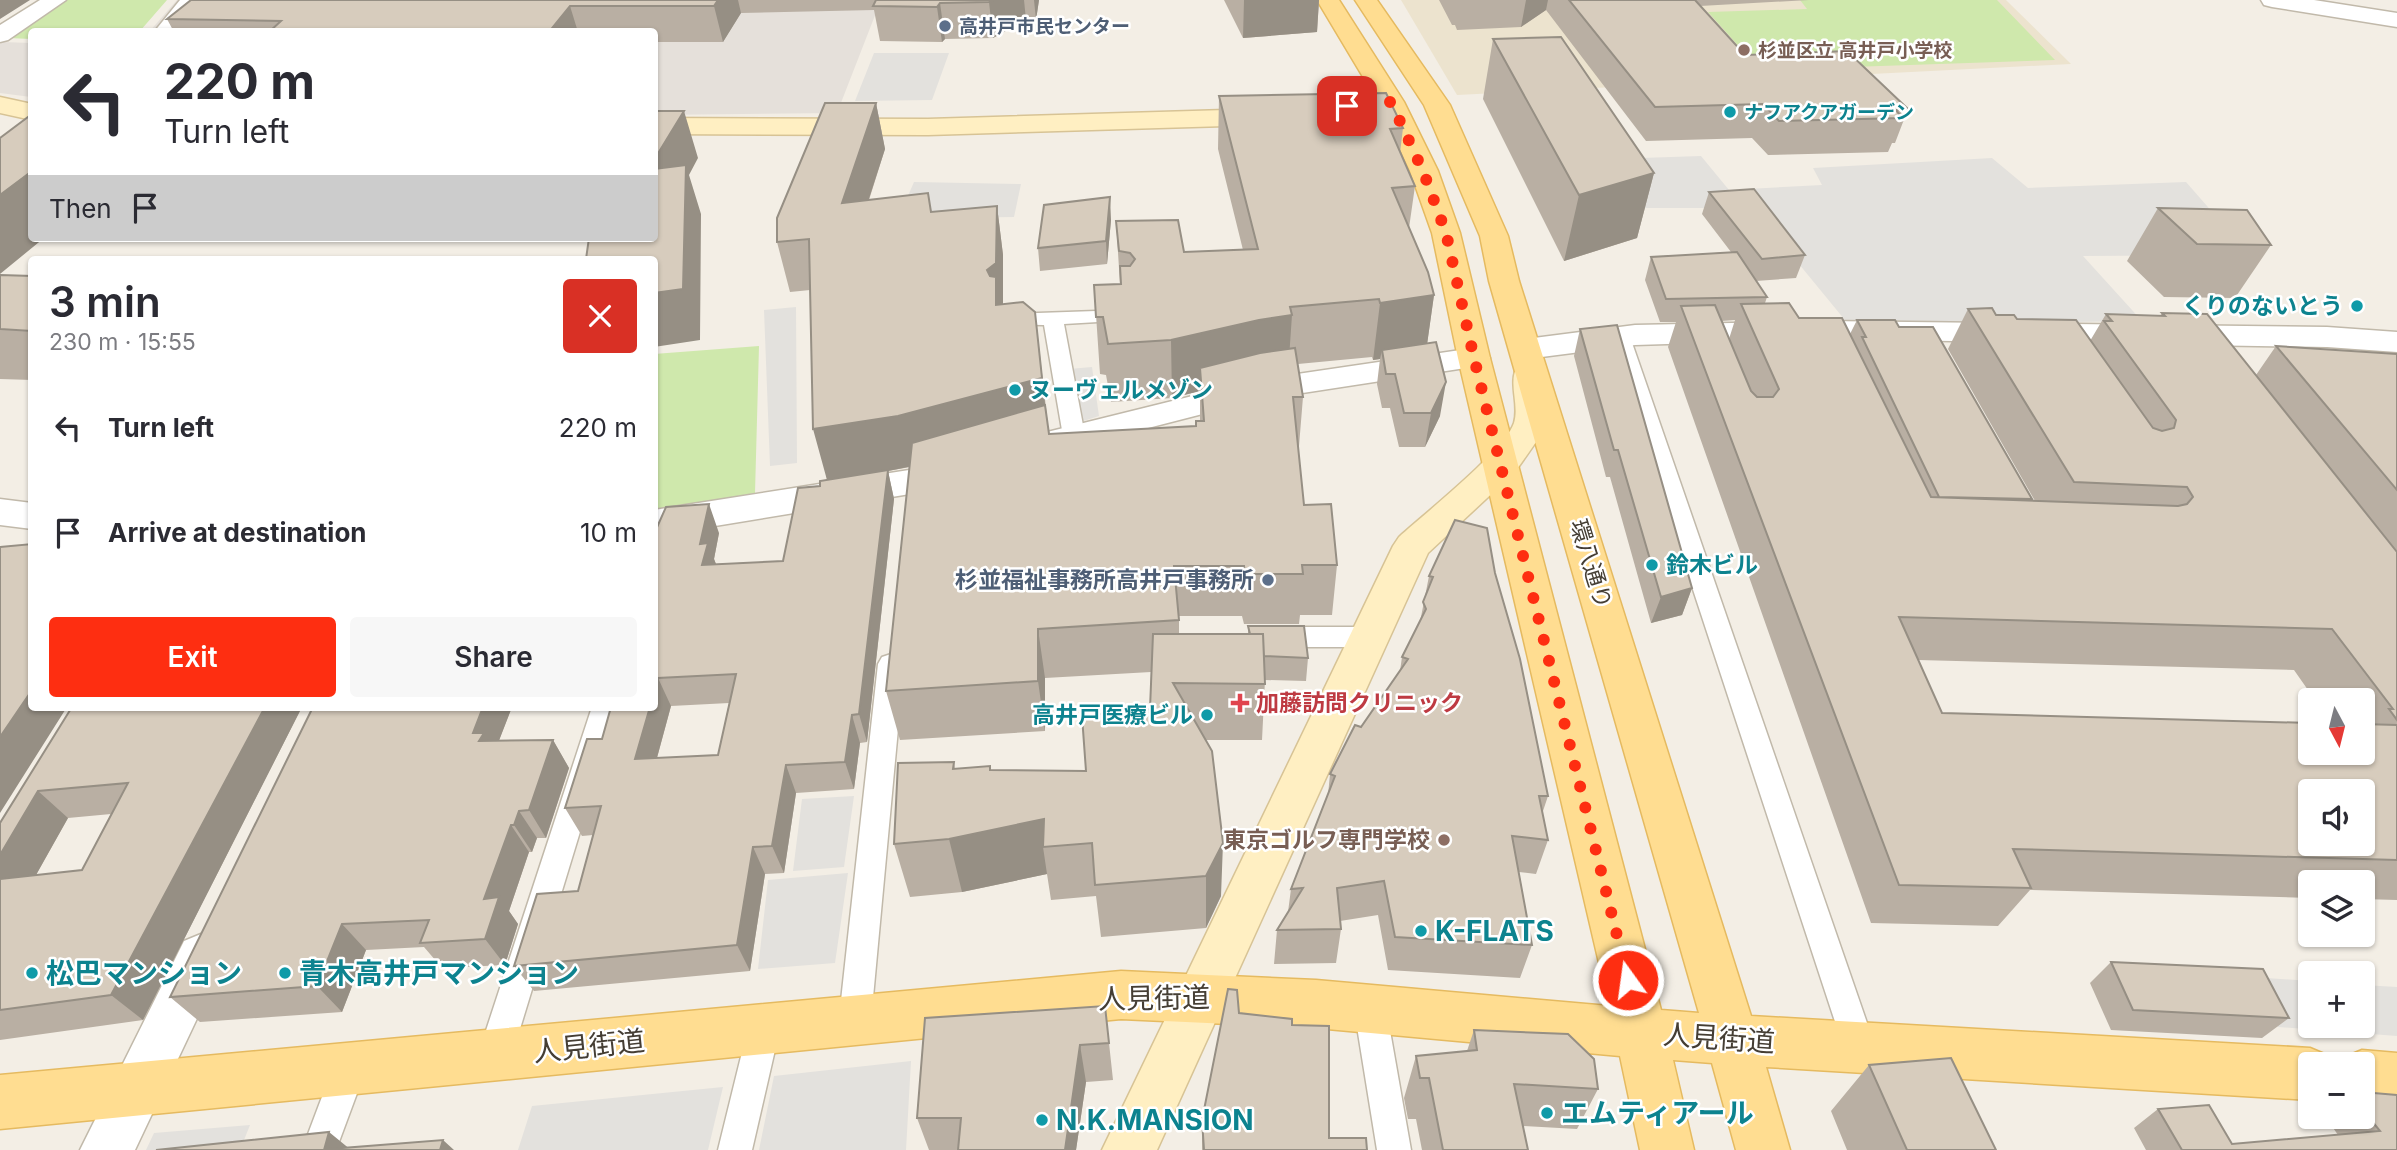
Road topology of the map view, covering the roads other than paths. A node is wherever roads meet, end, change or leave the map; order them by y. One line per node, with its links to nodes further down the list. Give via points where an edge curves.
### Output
1 (55, 0): 8 (street)
2 (188, 0): 7 (lane)
3 (1328, 0): 9 (main road)
4 (1366, 0): 21 (main road, 環八通り, via 1437,105 1494,236)
5 (2272, 0): 6 (street)
6 (2397, 20)
7 (164, 28)
8 (1, 33)
9 (1391, 102): 10 (street); 22 (main road, via 1446,233)
10 (1358, 105)
11 (0, 106): 12 (street)
12 (28, 111)
13 (1292, 111): 14 (street, via 1226,118 941,127)
14 (658, 126)
15 (1125, 316): 16 (lane)
16 (1054, 319): 17 (lane); 24 (lane)
17 (1006, 320)
18 (2188, 336): 19 (street, via 2055,345 1714,345); 20 (street); 23 (street)
19 (1620, 337): 21 (street); 40 (lane)
20 (2397, 342)
21 (1528, 354): 25 (street, via 1531,424); 39 (main road, 環八通り)
22 (1474, 358): 24 (street, via 1257,390); 25 (main road)
23 (2213, 369)
24 (1074, 436): 28 (street, via 996,456 909,496)
25 (1502, 464): 31 (street, via 1412,546); 38 (main road)
26 (0, 512): 27 (street)
27 (28, 516)
28 (660, 531)
29 (894, 634): 36 (lane)
30 (1251, 637): 31 (lane)
31 (1370, 637): 34 (street)
32 (604, 711): 41 (lane)
33 (221, 916): 46 (street)
34 (1203, 996): 35 (main road, 人見街道); 36 (main road, 人見街道, via 1121,995); 51 (street)
35 (1370, 1008): 38 (main road, 人見街道); 52 (lane)
36 (855, 1019): 37 (main road, 人見街道)
37 (764, 1028): 41 (main road, 人見街道); 50 (lane)
38 (1641, 1033): 39 (main road, 人見街道); 53 (main road)
39 (1732, 1039): 40 (main road, 人見街道); 54 (main road, 環八通り)
40 (1860, 1048): 43 (main road, 人見街道, via 1924,1070)
41 (495, 1055): 42 (main road, 人見街道)
42 (349, 1069): 46 (main road, 人見街道); 49 (lane)
43 (2298, 1074)
44 (2375, 1077): 45 (main road)
45 (2397, 1079)
46 (135, 1090): 47 (main road, 人見街道); 48 (street)
47 (0, 1102)
48 (107, 1150)
49 (320, 1150)
50 (735, 1150)
51 (1129, 1150)
52 (1394, 1150)
53 (1667, 1150)
54 (1763, 1150)

